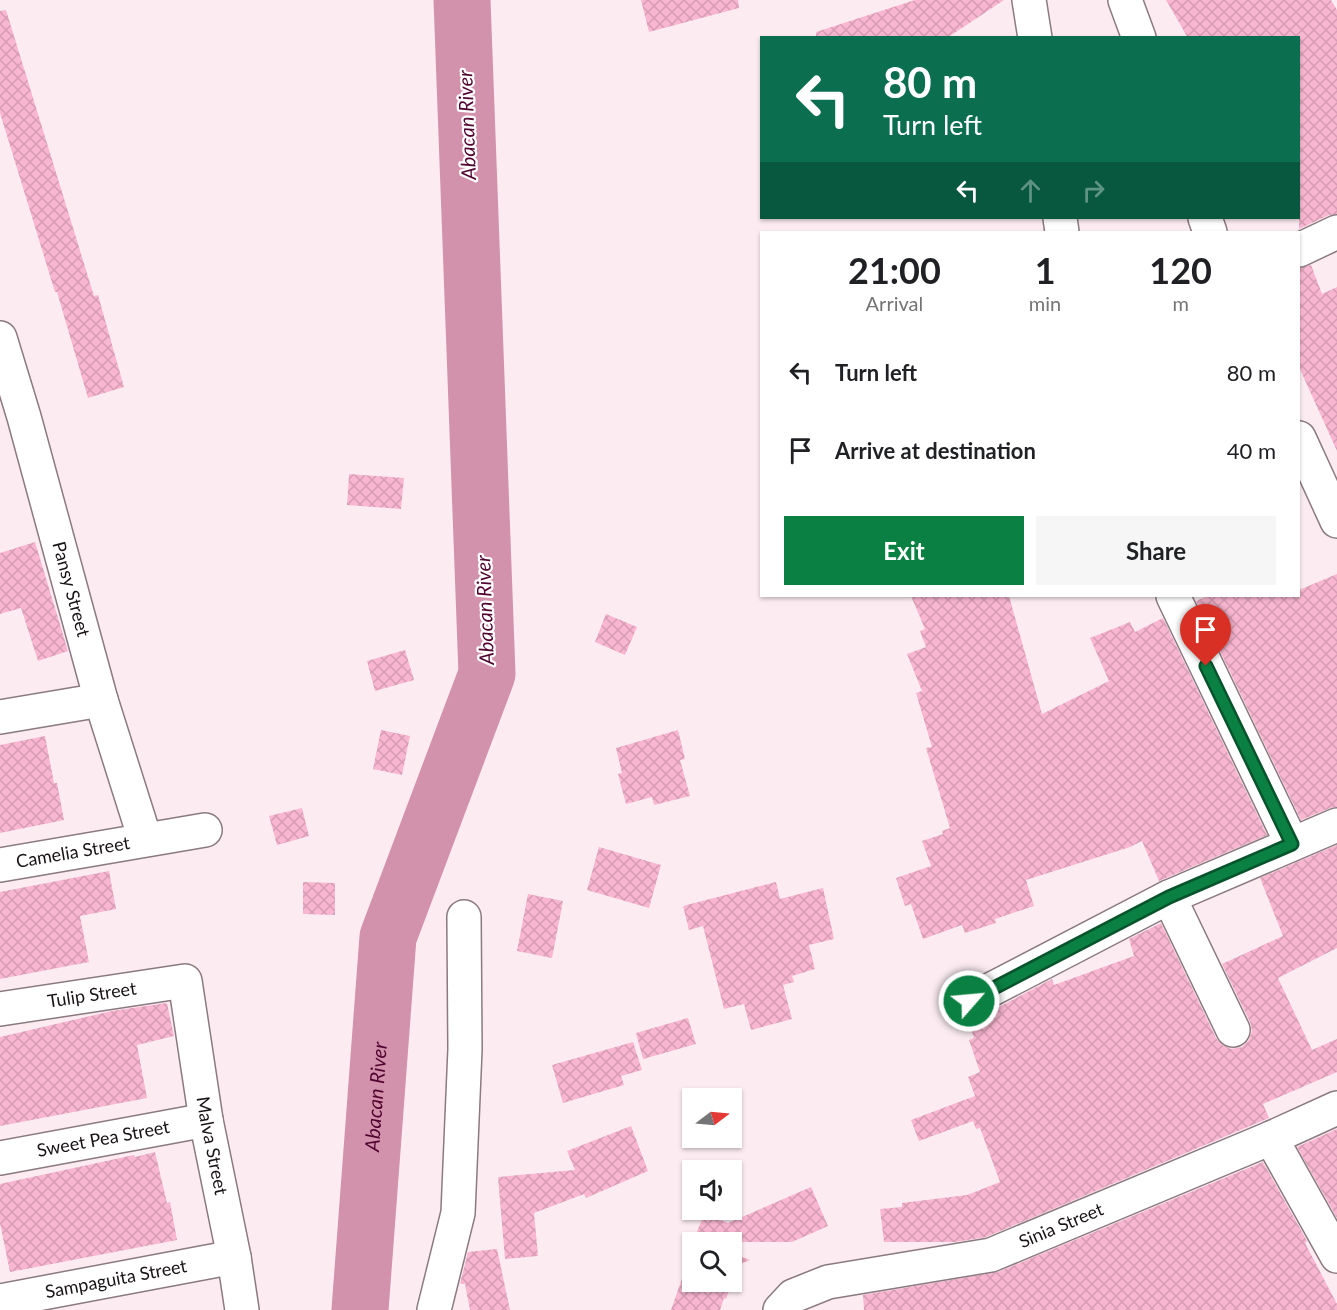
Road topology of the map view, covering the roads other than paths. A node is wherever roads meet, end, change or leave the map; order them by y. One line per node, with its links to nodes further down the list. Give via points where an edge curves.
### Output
1 (1029, 0): 3 (street)
2 (1125, 0): 4 (street)
3 (1035, 36)
4 (1138, 36)
5 (1337, 232): 6 (street)
6 (1300, 250)
7 (0, 338): 8 (street, Pansy Street)
8 (12, 420): 12 (street, Pansy Street)
9 (1300, 440): 10 (street)
10 (1336, 515)
11 (1173, 597): 17 (street)
12 (101, 700): 13 (street); 16 (street, Pansy Street)
13 (0, 717)
14 (1337, 825): 17 (street)
15 (205, 830): 16 (street, Camelia Street)
16 (145, 839): 18 (street, Camelia Street)
17 (1292, 844): 19 (street)
18 (0, 865)
19 (1169, 897): 22 (street); 24 (street)
20 (464, 917): 33 (street, via 465,1049 458,1213)
21 (185, 981): 23 (street, Tulip Street); 26 (street, Malva Street)
22 (969, 1001)
23 (0, 1009)
24 (1233, 1030)
25 (1337, 1108): 27 (street, Sinia Street)
26 (206, 1120): 28 (street, Sweet Pea Street); 30 (street, Malva Street)
27 (1271, 1138): 29 (street); 34 (street, Sinia Street, via 991,1255 828,1282 793,1296)
28 (0, 1158)
29 (1337, 1256)
30 (234, 1257): 31 (street, Sampaguita Street); 32 (street, Malva Street)
31 (0, 1300)
32 (242, 1310)
33 (435, 1310)
34 (780, 1310)

